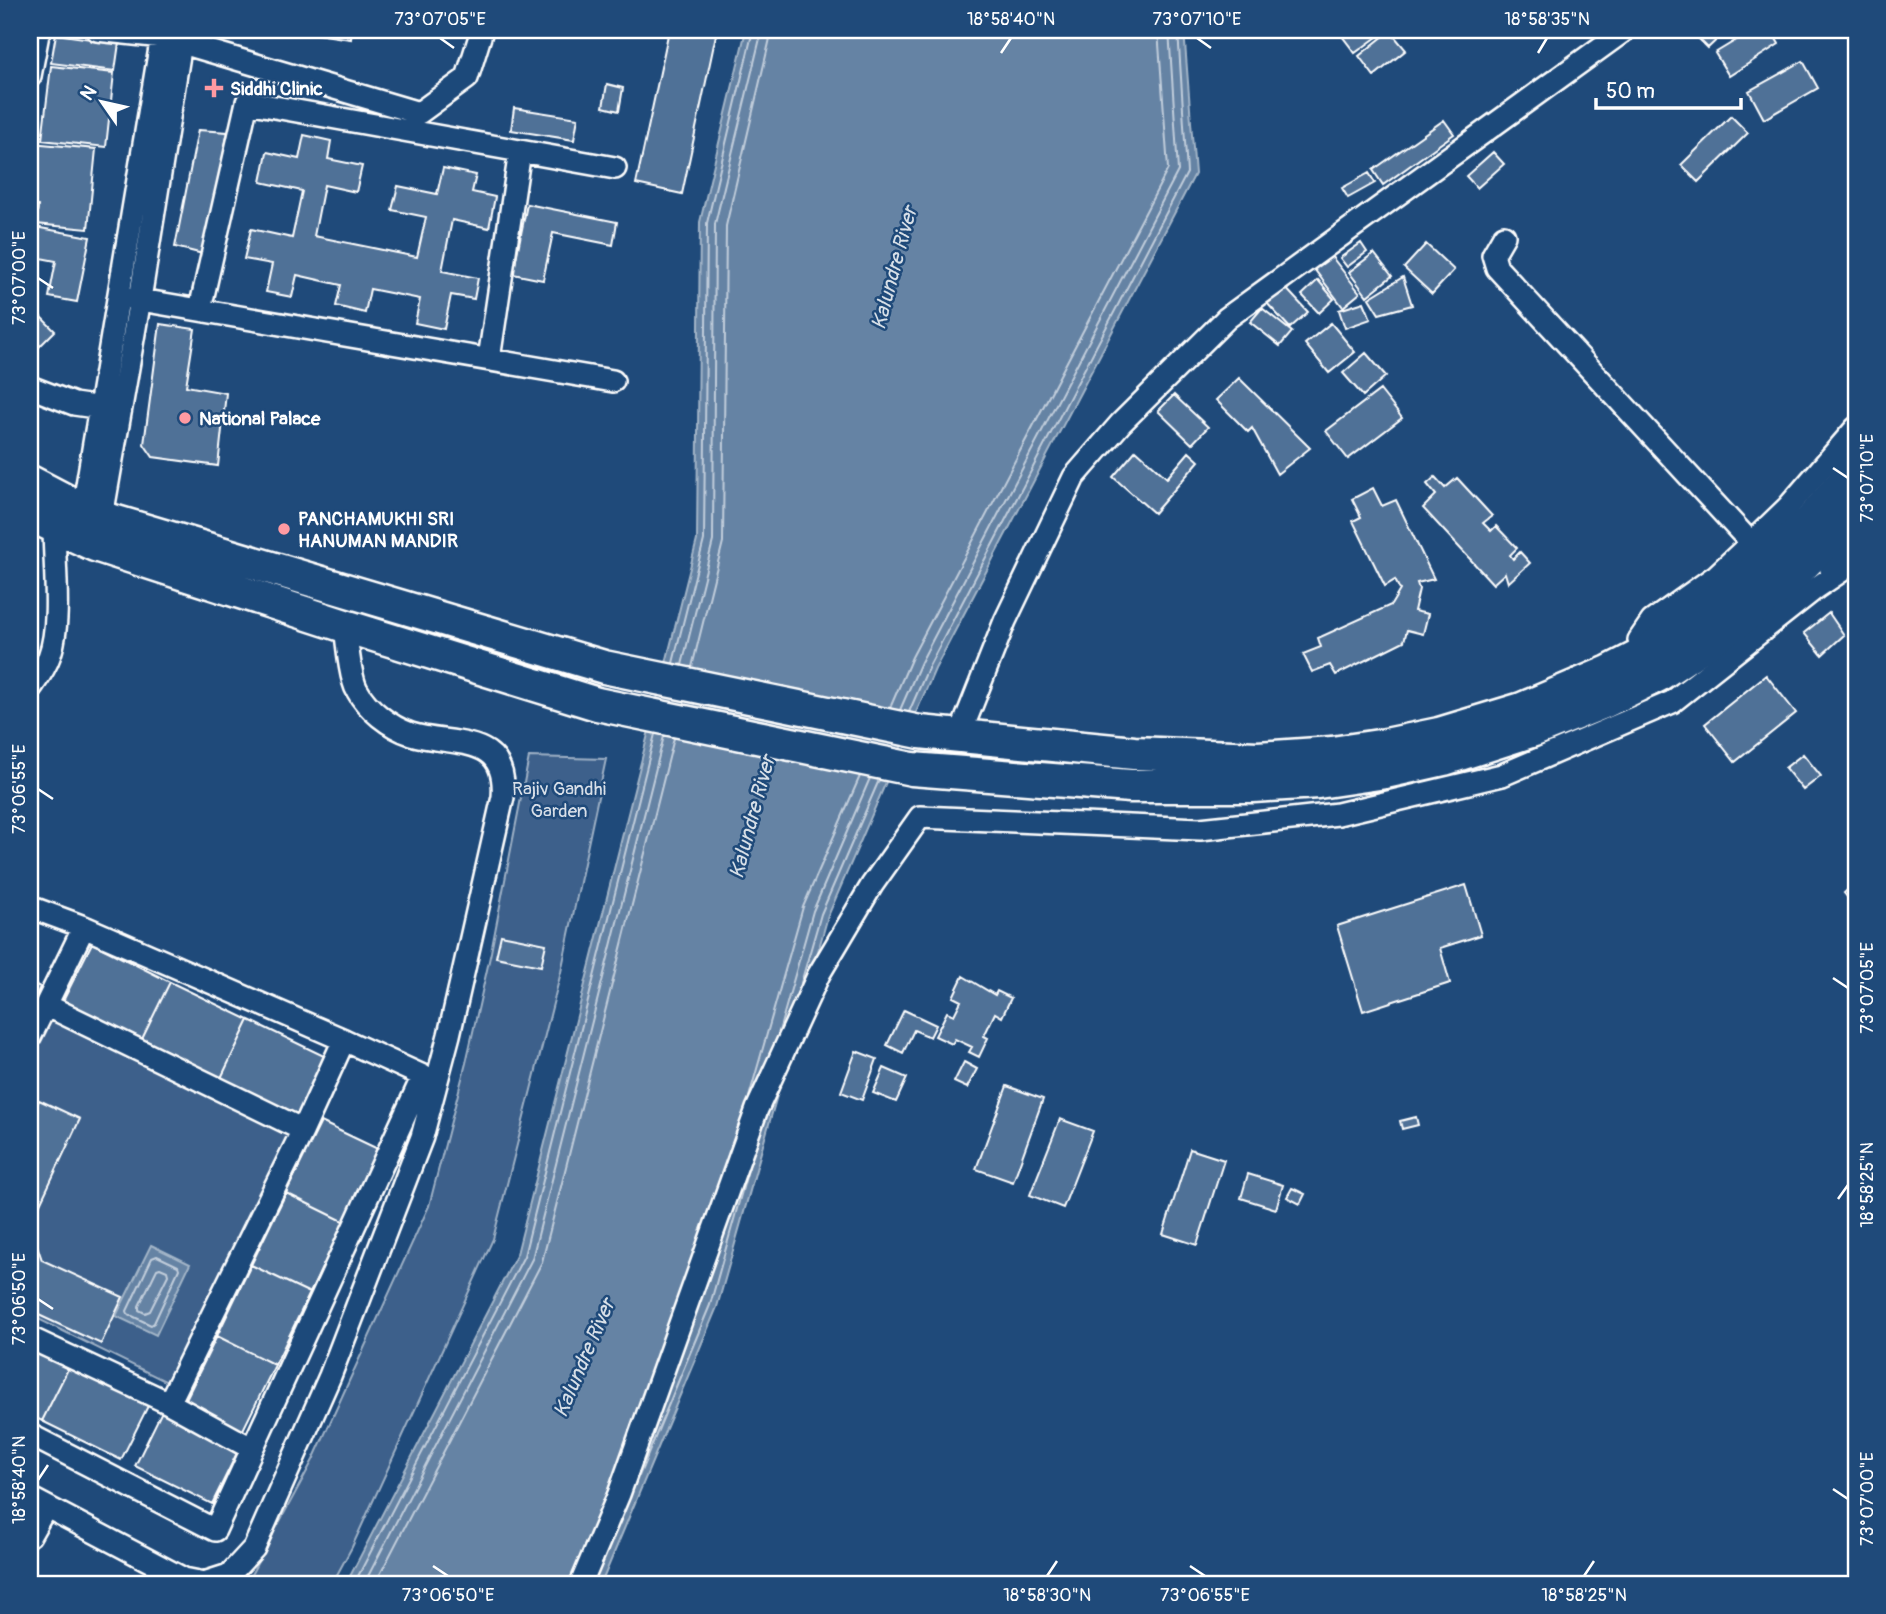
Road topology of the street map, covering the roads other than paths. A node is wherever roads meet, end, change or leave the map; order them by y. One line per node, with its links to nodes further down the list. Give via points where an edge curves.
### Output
1 (41, 30): 6 (street)
2 (97, 30): 5 (street)
3 (482, 30): 5 (street, via 467,78 419,113)
4 (1625, 30): 28 (street, via 1227,318 1121,423 1074,477 1005,621)
5 (172, 35): 10 (street)
6 (30, 76)
7 (520, 152): 8 (street); 11 (street, via 247,102); 12 (street)
8 (615, 168)
9 (1504, 236): 22 (street, via 1493,255 1497,268)
10 (130, 298): 11 (street); 15 (street); 20 (street)
11 (200, 309): 12 (street)
12 (489, 359): 13 (street)
13 (613, 381)
14 (34, 393): 15 (street)
15 (102, 408): 20 (street)
16 (1856, 428): 22 (street)
17 (1856, 467): 26 (highway, via 1767,562)
18 (30, 482): 20 (highway)
19 (1856, 507): 25 (highway, via 1787,581 1735,624 1657,676 1537,729 1444,759 1318,782 1130,786 912,769 597,704)
20 (74, 526): 25 (highway); 27 (street, via 50,656); 28 (highway, via 604,667)
21 (1856, 540): 24 (street)
22 (1751, 543): 26 (street, via 1717,575 1652,621 1639,640)
23 (1856, 561): 24 (street)
24 (1816, 588): 41 (street, via 1672,702 1502,775 1338,814 1200,829 920,817 872,885 819,974 757,1108 619,1494)
25 (345, 626): 39 (street, via 355,688 368,704 386,721 410,733 477,745 490,753 504,779 422,1138 330,1376 281,1487 254,1548 229,1575 204,1583 184,1578)
26 (1644, 654): 28 (highway, via 1522,709 1439,734 1332,753 1190,757)
27 (30, 689)
28 (959, 737)
29 (30, 907): 30 (street)
30 (84, 927): 31 (street); 33 (street)
31 (46, 1005): 32 (street); 34 (street)
32 (30, 1037)
33 (344, 1041): 34 (street); 38 (street, via 423,1076)
34 (303, 1130): 36 (street)
35 (30, 1338): 36 (street)
36 (169, 1403): 38 (street)
37 (30, 1434): 38 (street, via 215,1530)
38 (251, 1448)
39 (38, 1502): 40 (street)
40 (30, 1535)
41 (581, 1584)

